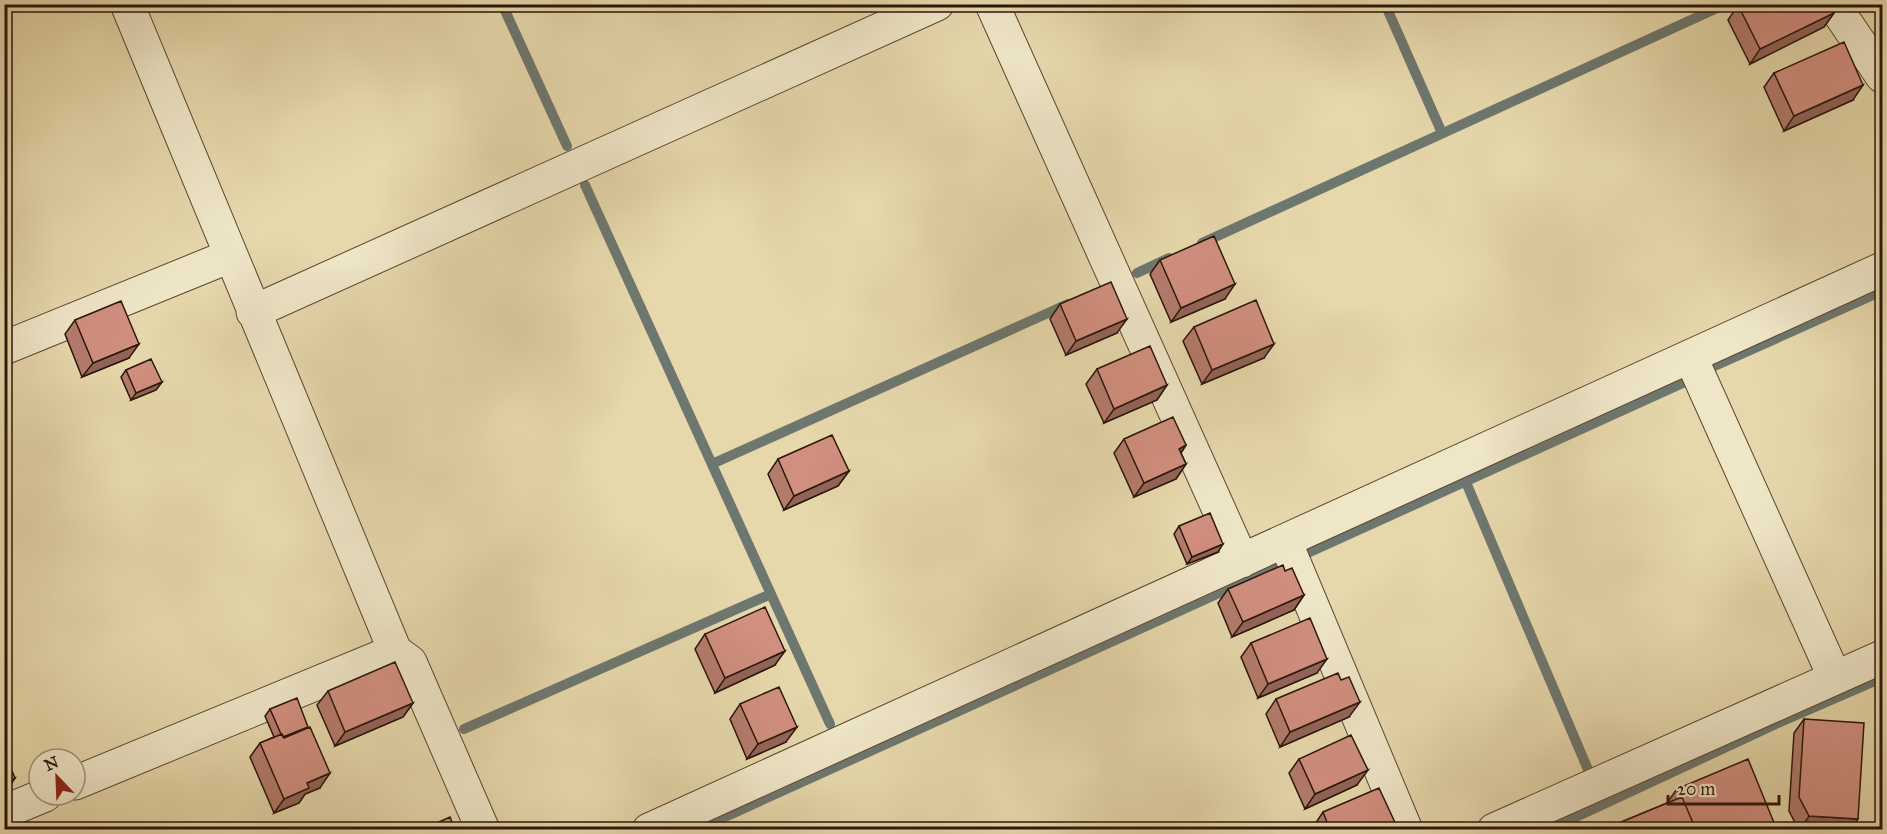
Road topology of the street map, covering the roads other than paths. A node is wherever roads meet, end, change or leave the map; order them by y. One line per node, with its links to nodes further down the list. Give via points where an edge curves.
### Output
1 (127, 4): 6 (street)
2 (937, 4): 8 (street)
3 (992, 4): 12 (street)
4 (1833, 4): 5 (street)
5 (1882, 76)
6 (230, 256): 8 (street); 9 (street)
7 (1882, 269): 10 (street)
8 (254, 312): 13 (street)
9 (4, 348)
10 (1691, 358): 11 (street); 15 (street)
11 (1290, 554): 12 (street); 21 (street)
12 (1242, 561): 20 (street)
13 (395, 651): 16 (street); 19 (street, via 410,662)
14 (1882, 657): 15 (street)
15 (1835, 678): 22 (street)
16 (87, 778)
17 (27, 802): 18 (street)
18 (4, 812)
19 (483, 830)
20 (649, 830)
21 (1406, 830)
22 (1494, 830)

